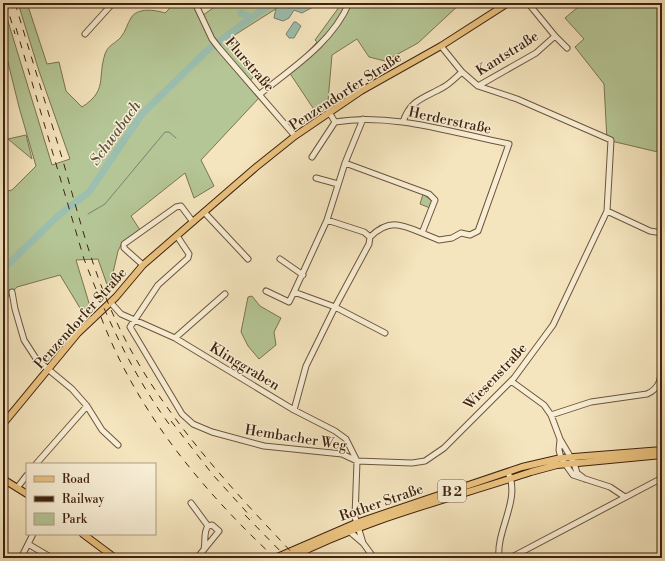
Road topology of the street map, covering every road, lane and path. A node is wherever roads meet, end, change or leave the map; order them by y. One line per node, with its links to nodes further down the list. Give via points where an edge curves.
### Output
1 (113, 3): 6 (street)
2 (194, 3): 12 (street, Flurstraße, via 212,39)
3 (349, 3): 12 (street, via 334,29 317,48)
4 (508, 3): 8 (main road, Penzendorfer Straße)
5 (528, 3): 7 (street)
6 (85, 34)
7 (554, 36): 9 (street); 11 (street, Kantstraße, via 536,53)
8 (441, 46): 10 (street, Kantstraße); 13 (main road, Penzendorfer Straße)
9 (567, 48)
10 (462, 72): 11 (street, Kantstraße); 16 (street, via 444,87 410,106)
11 (478, 86): 23 (street, Wiesenstraße, via 517,99 611,140)
12 (260, 94): 17 (street, Flurstraße)
13 (328, 112): 15 (street); 17 (main road, Penzendorfer Straße)
14 (363, 119): 15 (street, Herderstraße); 16 (street, Herderstraße); 19 (street)
15 (335, 122): 18 (street)
16 (403, 122): 26 (street, Herderstraße, via 509,144 478,232 461,233 452,238 439,240)
17 (295, 136): 22 (main road, Penzendorfer Straße)
18 (312, 157)
19 (346, 163): 21 (street); 26 (street, via 429,194 435,200)
20 (316, 178): 21 (street)
21 (338, 184): 24 (street)
22 (204, 212): 25 (main road, Penzendorfer Straße); 30 (street)
23 (607, 212): 27 (street, via 650,231); 45 (street, Wiesenstraße, via 553,325)
24 (327, 220): 29 (street, via 364,232); 33 (street)
25 (193, 222): 28 (main road, Penzendorfer Straße); 32 (street, Penzendorfer Straße, via 181,206 176,207 124,244 124,248)
26 (422, 233): 29 (street, via 400,224 380,227)
27 (662, 233)
28 (177, 236): 32 (main road, Penzendorfer Straße); 40 (street, via 189,254 188,258 158,285)
29 (370, 237): 39 (street, via 369,244)
30 (248, 259)
31 (280, 259): 33 (street)
32 (144, 265): 38 (main road, Penzendorfer Straße)
33 (303, 275): 36 (street)
34 (266, 291): 36 (street, via 289,302)
35 (12, 292): 44 (street, via 24,340)
36 (294, 292): 39 (street)
37 (225, 294): 42 (street)
38 (111, 303): 40 (street, Klinggraben, via 117,311); 44 (main road, Penzendorfer Straße, via 83,328)
39 (335, 307): 41 (street); 47 (street, via 306,366)
40 (133, 321): 42 (street, Klinggraben); 56 (street, Hembacher Weg, via 131,330 182,414 193,424 212,432 264,446 342,454)
41 (385, 333)
42 (175, 338): 47 (street, Klinggraben)
43 (662, 354): 48 (street, via 662,377 660,385 654,391 591,402)
44 (48, 370): 46 (street, via 72,389); 49 (main road, Penzendorfer Straße)
45 (511, 381): 48 (street, via 544,404); 56 (street, Wiesenstraße, via 434,456 425,461)
46 (87, 406): 51 (street, via 102,430); 57 (street)
47 (294, 410): 56 (street, Klinggraben, via 346,439)
48 (551, 415): 50 (street)
49 (3, 424)
50 (560, 439): 54 (street); 55 (street)
51 (118, 445)
52 (662, 450): 54 (main road, Rother Straße / B 2)
53 (662, 455): 58 (main road, Rother Straße / B 2)
54 (570, 457): 55 (main road, Rother Straße / B 2); 58 (street)
55 (561, 458): 59 (street); 61 (main road, Rother Straße / B 2, via 522,467)
56 (357, 461): 69 (street, Hembacher Weg)
57 (37, 463)
58 (574, 463): 59 (main road, Rother Straße / B 2); 64 (street, via 577,473)
59 (566, 464): 61 (main road, Rother Straße / B 2); 64 (street, via 573,475)
60 (26, 476): 65 (street)
61 (509, 476): 69 (main road, Rother Straße / B 2); 85 (street, via 513,491 502,528)
62 (662, 478): 67 (street)
63 (3, 479): 65 (main road)
64 (585, 479): 67 (street, via 610,487)
65 (17, 488): 66 (main road)
66 (26, 493)
67 (625, 497): 86 (street)
68 (191, 503): 70 (street)
69 (357, 525): 71 (main road, Rother Straße / B 2); 74 (street, Hembacher Weg); 82 (main road, Rother Straße / B 2)
70 (208, 526): 76 (street, via 205,530); 76 (street, via 219,531)
71 (349, 531): 74 (street); 83 (main road, Rother Straße / B 2)
72 (32, 535): 75 (street)
73 (84, 535): 77 (main road)
74 (363, 543): 84 (street)
75 (28, 544): 78 (street); 79 (street)
76 (204, 549): 81 (street)
77 (108, 556): 80 (main road)
78 (21, 558)
79 (52, 558)
80 (115, 558)
81 (197, 558)
82 (275, 558)
83 (290, 558)
84 (374, 558)
85 (499, 558)
86 (510, 558)

